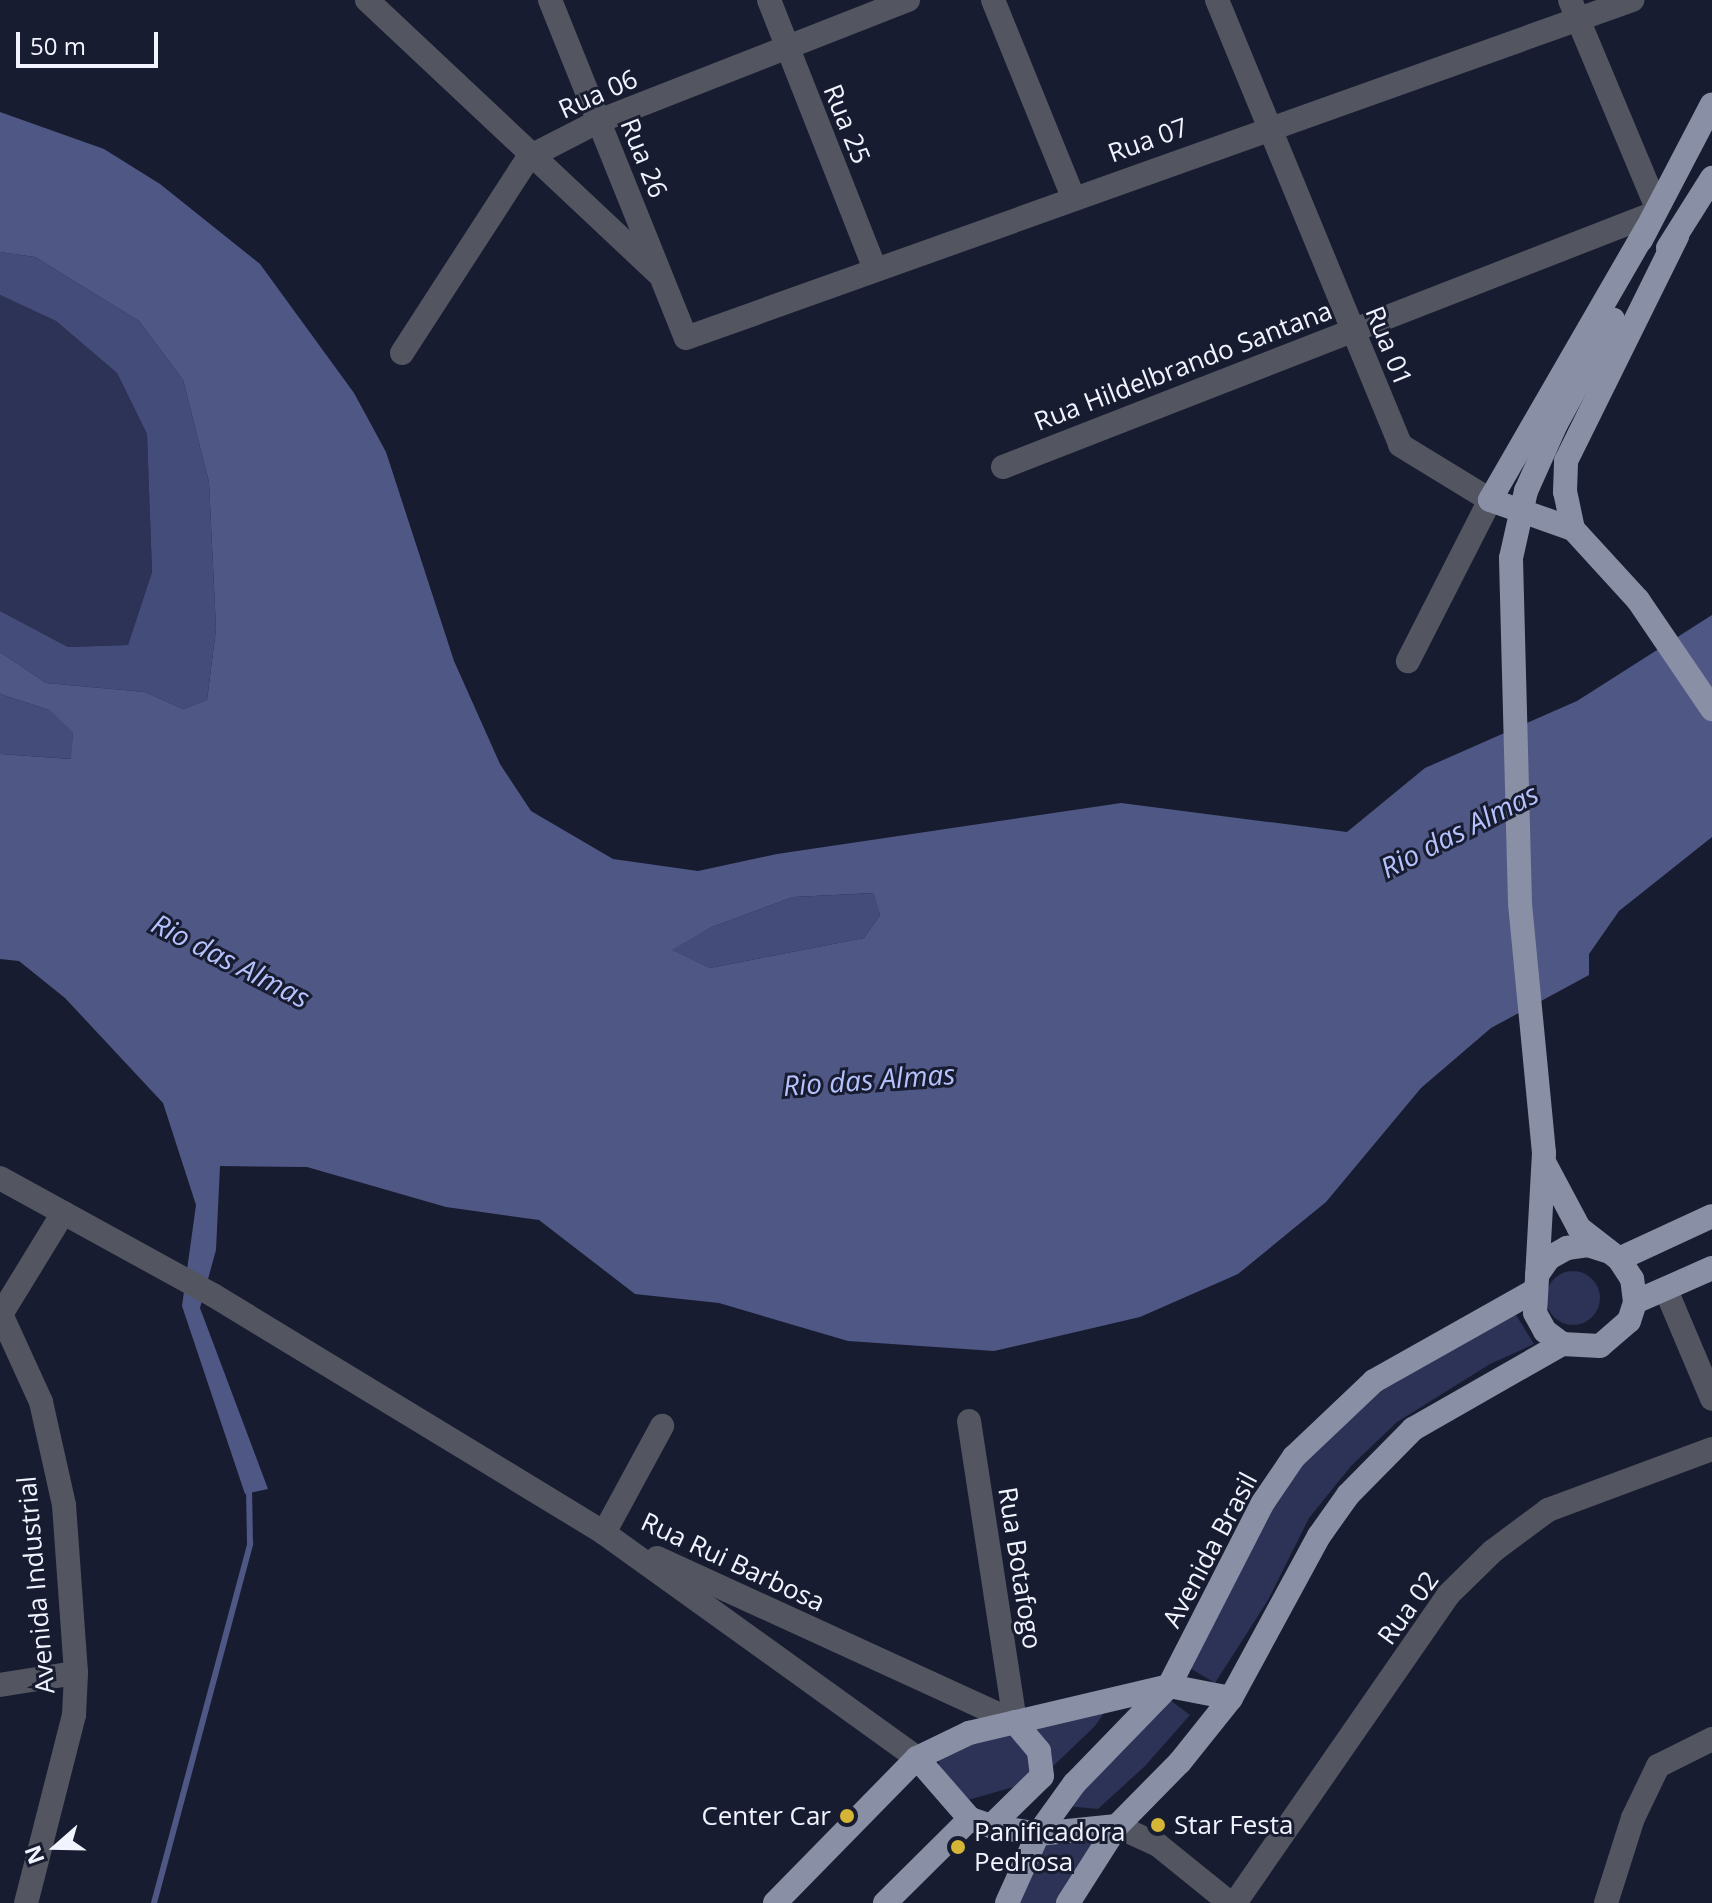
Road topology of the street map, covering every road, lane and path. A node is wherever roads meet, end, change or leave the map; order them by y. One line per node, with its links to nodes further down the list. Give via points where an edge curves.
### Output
1 (367, 0): 13 (street)
2 (550, 0): 11 (street, Rua 26)
3 (769, 0): 9 (street, Rua 25)
4 (908, 0): 9 (street, Rua 06)
5 (993, 0): 15 (street)
6 (1217, 0): 12 (street, Rua 01)
7 (1632, 0): 8 (street, Rua 07)
8 (1574, 10): 12 (street, Rua 07); 16 (street)
9 (786, 48): 11 (street, Rua 06); 18 (street, Rua 25)
10 (1712, 104): 16 (main road)
11 (599, 121): 13 (street, Rua 06); 19 (street, Rua 26)
12 (1269, 125): 15 (street, Rua 07); 21 (street, Rua 01)
13 (529, 157): 19 (street); 23 (street, Rua 06)
14 (1712, 178): 17 (main road)
15 (1073, 197): 18 (street, Rua 07)
16 (1652, 216): 20 (main road); 21 (street, Rua Hildelbrando Santana); 25 (main road)
17 (1677, 236): 20 (main road); 26 (main road, via 1566,461 1565,492)
18 (875, 269): 22 (street, Rua 07)
19 (661, 275): 22 (street, Rua 26)
20 (1615, 316): 29 (main road, bridge, via 1526,491 1511,558 1520,903)
21 (1353, 330): 24 (street, Rua Hildelbrando Santana); 25 (street, Rua 01, via 1400,445)
22 (686, 338)
23 (402, 353)
24 (1003, 467)
25 (1490, 500): 26 (main road, Rua 01); 27 (street)
26 (1573, 529): 28 (main road, Rua 01, via 1638,600)
27 (1408, 661)
28 (1712, 709)
29 (1544, 1158): 33 (main road, via 1579,1228); 35 (main road)
30 (0, 1178): 31 (street)
31 (63, 1213): 38 (street); 44 (street, via 213,1295)
32 (1712, 1216): 33 (main road)
33 (1613, 1255): 35 (main road, via 1588,1245 1567,1248 1549,1258); 37 (main road, via 1632,1279)
34 (1712, 1268): 36 (main road)
35 (1535, 1284): 39 (main road, via 1535,1313 1545,1331); 47 (main road, Avenida Brasil, via 1374,1381 1294,1457 1262,1504)
36 (1666, 1290): 37 (main road); 40 (street)
37 (1635, 1302): 39 (main road, via 1629,1321 1600,1346)
38 (1, 1314): 45 (street, Avenida Industrial, via 41,1402 64,1505)
39 (1562, 1344): 48 (main road, via 1455,1401 1378,1461 1319,1536)
40 (1712, 1399)
41 (969, 1421): 49 (street, Rua Botafogo)
42 (662, 1426): 44 (street)
43 (1712, 1449): 60 (street, Rua 02, via 1548,1510 1493,1551 1448,1595)
44 (604, 1533): 49 (street, Rua Rui Barbosa); 51 (street, Rua Rui Barbosa)
45 (76, 1673): 46 (street); 55 (street, Avenida Industrial, via 74,1715)
46 (0, 1685)
47 (1169, 1686): 48 (main road); 49 (main road); 54 (main road, Avenida Brasil, via 1074,1784)
48 (1231, 1698): 53 (main road, via 1180,1762)
49 (1015, 1722): 51 (main road, via 969,1733); 52 (main road, via 1034,1741 1042,1776)
50 (1712, 1739): 61 (street, via 1658,1766 1633,1818)
51 (917, 1758): 52 (main road); 56 (main road)
52 (981, 1823): 54 (main road); 57 (main road)
53 (1117, 1826): 54 (main road); 59 (main road); 60 (street, via 1158,1845)
54 (1038, 1834): 58 (main road, Avenida Brasil)
55 (26, 1903)
56 (775, 1903)
57 (885, 1903)
58 (1007, 1903)
59 (1068, 1903)
60 (1232, 1903)
61 (1606, 1903)

